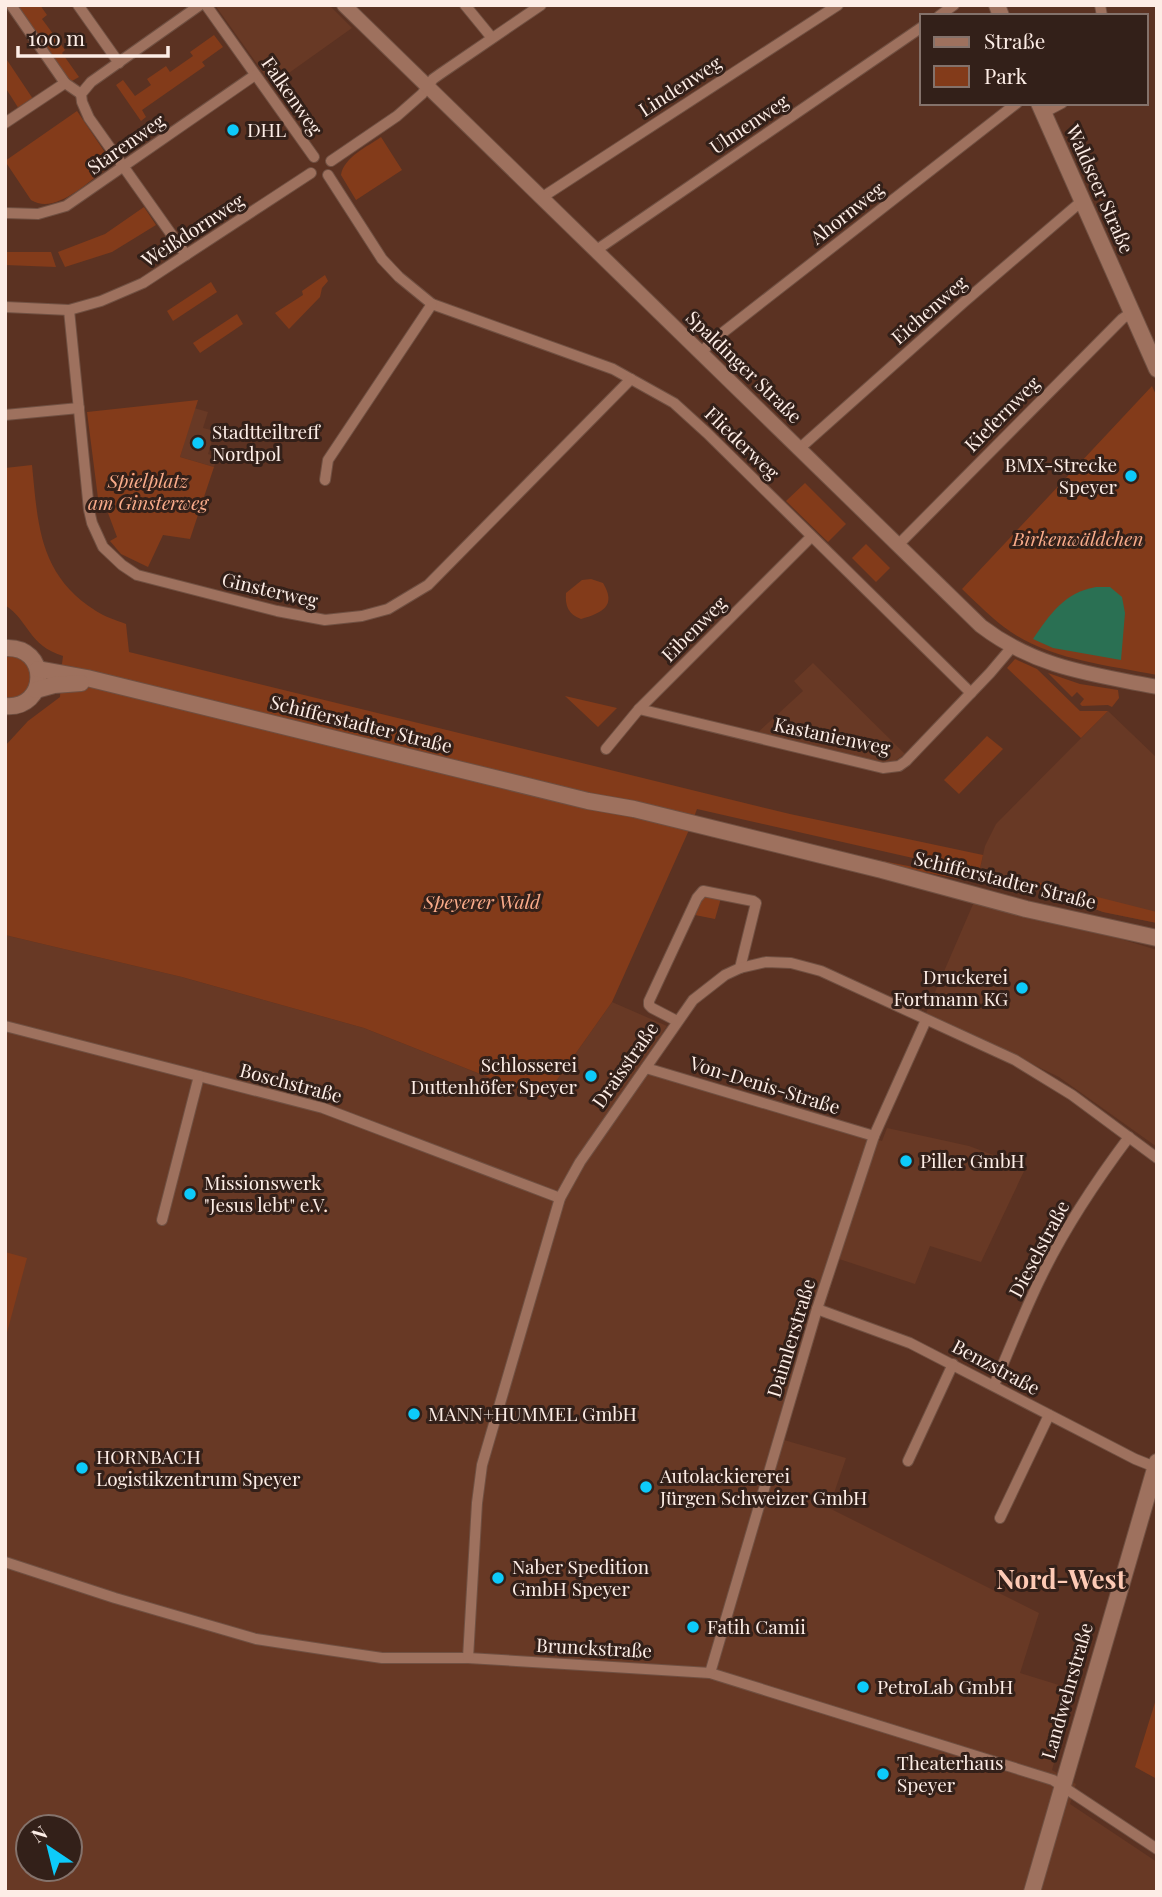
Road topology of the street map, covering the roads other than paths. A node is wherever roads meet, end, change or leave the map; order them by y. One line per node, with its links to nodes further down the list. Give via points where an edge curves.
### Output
1 (11, 5): 13 (street)
2 (78, 5): 11 (street)
3 (200, 5): 11 (street)
4 (206, 5): 12 (street, Falkenweg)
5 (344, 5): 14 (street, Spaldinger Straße)
6 (465, 5): 10 (street)
7 (541, 5): 10 (street)
8 (838, 5): 24 (street, Lindenweg)
9 (920, 28): 27 (street, Ulmenweg)
10 (492, 38): 14 (street)
11 (119, 63): 15 (street)
12 (256, 75): 19 (street, Falkenweg); 21 (street, Starenweg)
13 (65, 83): 15 (street); 18 (street)
14 (428, 87): 20 (street, via 399,114); 24 (street, Spaldinger Straße)
15 (81, 94): 21 (street, via 89,118)
16 (1014, 105): 33 (street, Ahornweg)
17 (1041, 108): 25 (main road, Waldseer Straße)
18 (5, 123)
19 (314, 157): 20 (street, via 322,155); 22 (street, Falkenweg)
20 (331, 161): 23 (street)
21 (124, 167): 26 (street, Starenweg, via 57,210); 28 (street)
22 (311, 173): 23 (street); 28 (street, Weißdornweg)
23 (328, 176): 29 (street, Fliederweg, via 382,259)
24 (541, 198): 27 (street, Spaldinger Straße)
25 (1083, 200): 32 (main road, Waldseer Straße); 38 (street, Eichenweg)
26 (5, 214)
27 (595, 251): 33 (street, Spaldinger Straße)
28 (186, 255): 31 (street, Weißdornweg, via 124,293)
29 (432, 304): 35 (street, Fliederweg); 39 (street, via 328,460)
30 (5, 307): 31 (street, Weißdornweg)
31 (69, 310): 36 (street, Ginsterweg)
32 (1132, 312): 34 (main road, Waldseer Straße); 41 (street, Kiefernweg)
33 (701, 353): 38 (street, Spaldinger Straße)
34 (1157, 369)
35 (631, 379): 36 (street, Ginsterweg, via 428,585 388,609 324,620 148,579 122,565 103,547 92,523); 40 (street, Fliederweg, via 688,415)
36 (79, 408): 37 (street)
37 (5, 415)
38 (800, 448): 41 (street, Spaldinger Straße)
39 (325, 480)
40 (811, 537): 48 (street, Fliederweg); 50 (street, Eibenweg)
41 (899, 544): 42 (street, Spaldinger Straße, via 981,626)
42 (1012, 647): 45 (street, Spaldinger Straße, via 1062,667); 48 (street, Kastanienweg)
43 (5, 648): 44 (main road, via 26,653)
44 (38, 669): 46 (main road, Schifferstadter Straße); 47 (main road)
45 (1157, 687)
46 (125, 688): 47 (main road, Schifferstadter Straße, via 79,682); 52 (main road, Schifferstadter Straße)
47 (36, 690): 49 (main road, via 27,701)
48 (971, 692): 50 (street, Kastanienweg, via 906,761 891,768)
49 (7, 709)
50 (639, 709): 51 (street, Eibenweg)
51 (606, 749)
52 (1157, 938)
53 (740, 968): 54 (street, Draisstraße, via 779,962 802,965); 55 (street, Draisstraße, via 702,990); 55 (street, via 757,903 703,891 649,1001 652,1008)
54 (926, 1020): 59 (street, Daimlerstraße); 60 (street, Draisstraße, via 1015,1060)
55 (677, 1021): 57 (street, Draisstraße)
56 (5, 1026): 58 (street, Boschstraße)
57 (646, 1068): 59 (street, Von-Denis-Straße); 62 (street, Draisstraße)
58 (199, 1076): 62 (street, Boschstraße, via 323,1108); 63 (street)
59 (874, 1136): 64 (street, Daimlerstraße)
60 (1129, 1137): 61 (street, Draisstraße); 66 (street, Dieselstraße, via 1058,1245)
61 (1157, 1158)
62 (560, 1198): 72 (street, Draisstraße, via 482,1465)
63 (162, 1220)
64 (817, 1309): 65 (street, Benzstraße); 73 (street, Daimlerstraße)
65 (953, 1364): 66 (street, Benzstraße); 68 (street)
66 (994, 1385): 67 (street, Benzstraße)
67 (1049, 1415): 69 (street, Benzstraße); 70 (street)
68 (908, 1461)
69 (1156, 1465): 74 (main road, Landwehrstraße)
70 (1000, 1518)
71 (5, 1562): 72 (street, Brunckstraße, via 256,1639 382,1658)
72 (468, 1658): 73 (street, Brunckstraße)
73 (710, 1673): 74 (street, Brunckstraße, via 948,1745)
74 (1061, 1785): 75 (street, Brunckstraße); 76 (main road, Landwehrstraße)
75 (1157, 1849)
76 (1032, 1892)

